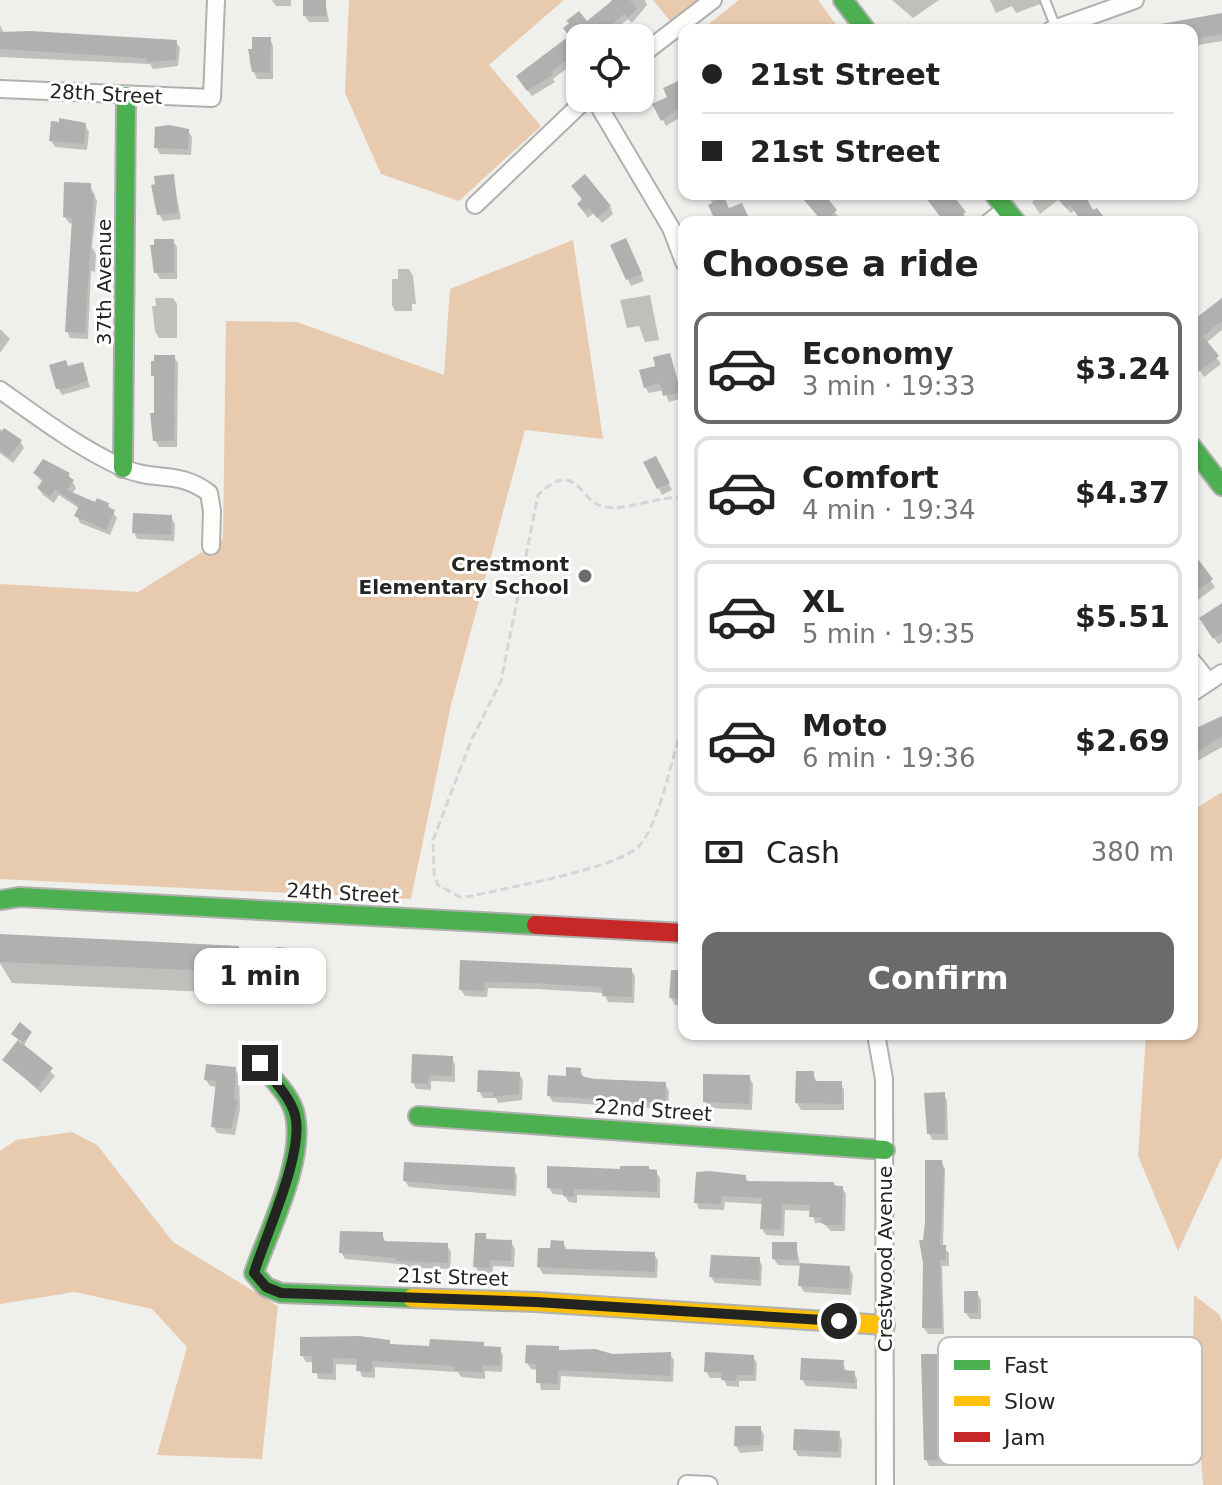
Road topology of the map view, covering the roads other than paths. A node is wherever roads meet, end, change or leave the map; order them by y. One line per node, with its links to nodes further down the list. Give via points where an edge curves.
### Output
1 (216, 0): 13 (street, 28th Street, via 212,98)
2 (713, 0): 6 (street)
3 (843, 0): 7 (street)
4 (1045, 0): 8 (lane)
5 (1135, 0): 9 (street)
6 (682, 24)
7 (861, 24)
8 (1052, 24)
9 (1067, 24)
10 (678, 27): 11 (street)
11 (654, 45)
12 (0, 89): 13 (street, 28th Street)
13 (126, 96): 20 (street, 37th Avenue)
14 (572, 112): 16 (street)
15 (602, 112): 17 (street)
16 (475, 205)
17 (678, 246)
18 (0, 390): 20 (street)
19 (1198, 455): 21 (street)
20 (123, 468): 22 (street, via 191,479 209,493)
21 (1222, 486)
22 (211, 546)
23 (1198, 665): 24 (street)
24 (1216, 678): 25 (street)
25 (1198, 689)
26 (0, 900): 27 (street, 24th Street)
27 (678, 933)
28 (877, 1040): 31 (street, Crestwood Avenue, via 884,1079)
29 (260, 1063): 32 (street, 21st Street, via 296,1118 274,1221 254,1273 266,1287 281,1293 536,1302)
30 (418, 1116): 31 (street, 22nd Street)
31 (885, 1150): 32 (street, Crestwood Avenue)
32 (885, 1325): 35 (street, Crestwood Avenue)
33 (687, 1484): 34 (street)
34 (709, 1485)
35 (885, 1485)

